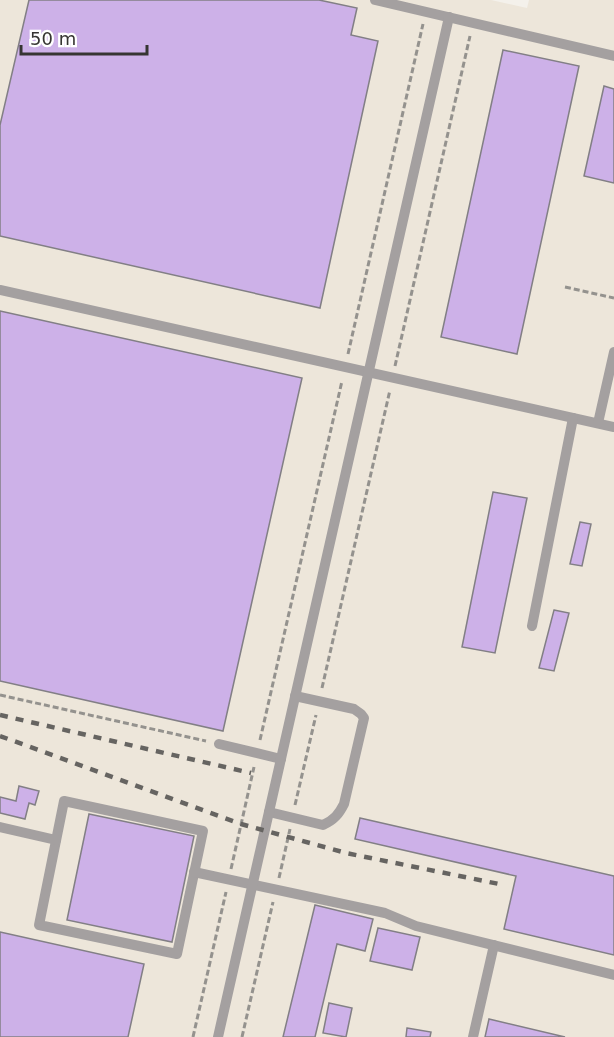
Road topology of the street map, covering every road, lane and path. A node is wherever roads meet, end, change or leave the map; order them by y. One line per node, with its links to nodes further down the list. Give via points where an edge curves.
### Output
1 (375, 0): 2 (lane)
2 (426, 12): 3 (lane); 10 (path)
3 (449, 17): 4 (lane); 11 (lane)
4 (473, 23): 5 (lane); 12 (path)
5 (614, 56)
6 (565, 287): 8 (path)
7 (0, 290): 10 (lane)
8 (614, 298)
9 (614, 352): 14 (lane)
10 (345, 367): 11 (lane); 21 (path)
11 (369, 372): 12 (lane); 18 (lane)
12 (393, 377): 13 (lane); 19 (path)
13 (573, 418): 14 (lane); 16 (lane)
14 (598, 423): 15 (lane)
15 (614, 427)
16 (532, 626)
17 (0, 695): 20 (path)
18 (295, 696): 19 (lane); 22 (lane)
19 (319, 702): 24 (path); 24 (lane, via 354,709 364,718 344,804 339,814 323,825)
20 (219, 744): 21 (lane)
21 (257, 753): 22 (lane); 28 (path)
22 (281, 759): 23 (lane)
23 (269, 812): 24 (lane); 29 (lane)
24 (292, 817): 30 (path)
25 (0, 826): 26 (lane)
26 (56, 840): 27 (lane, via 64,801 203,831); 27 (lane, via 39,925 177,954)
27 (194, 872): 28 (lane)
28 (229, 880): 29 (lane); 33 (path)
29 (253, 885): 30 (lane); 34 (lane)
30 (276, 890): 31 (lane, via 385,913 416,926); 35 (path)
31 (494, 945): 32 (lane); 36 (lane)
32 (614, 975)
33 (193, 1037)
34 (218, 1037)
35 (242, 1037)
36 (473, 1037)

